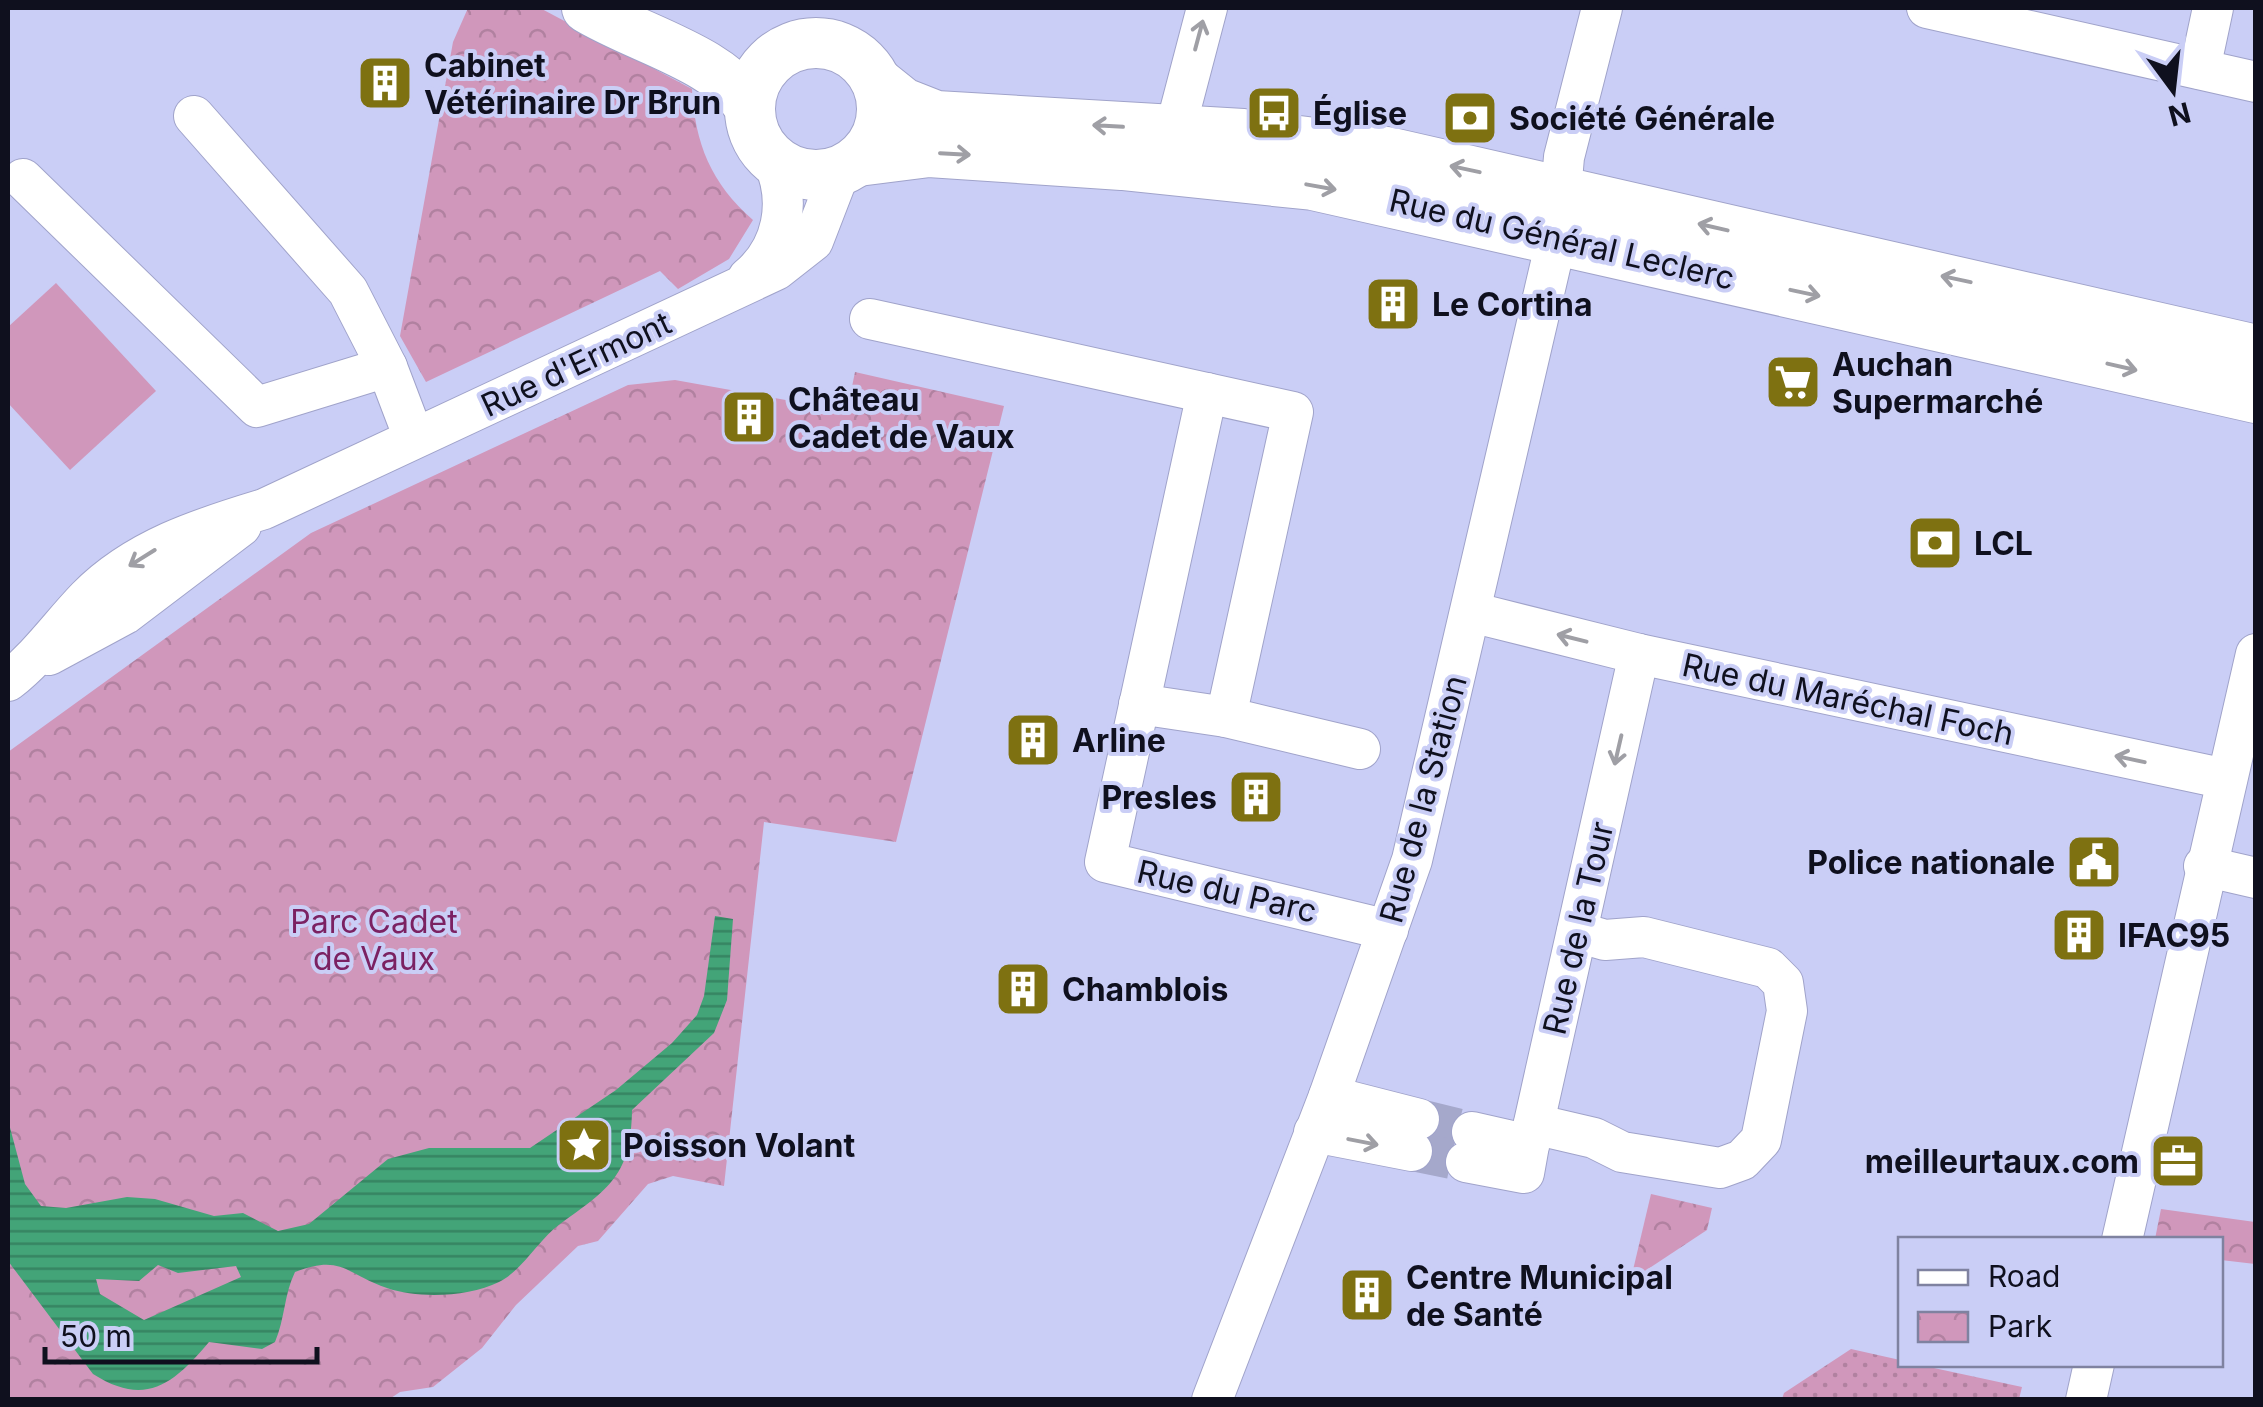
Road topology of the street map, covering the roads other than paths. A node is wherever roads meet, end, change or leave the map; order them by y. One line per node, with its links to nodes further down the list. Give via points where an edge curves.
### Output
1 (587, 8): 11 (main road, via 711,66)
2 (658, 8): 7 (main road, via 728,38)
3 (1206, 8): 13 (street, one-way to 3)
4 (1602, 8): 17 (street, Rue de la Station, via 1564,158)
5 (2213, 8): 8 (street)
6 (1942, 9): 8 (street)
7 (785, 50): 9 (main road, via 813,42 834,45 852,53); 11 (main road, via 762,70)
8 (2200, 70): 10 (street)
9 (878, 82): 13 (main road, Rue du Général Leclerc, one-way to 9, via 936,116 903,103); 15 (main road, via 880,126)
10 (2256, 82)
11 (750, 108): 14 (main road, via 760,145)
12 (194, 116): 21 (street, via 348,291)
13 (1174, 130): 17 (main road, Rue du Général Leclerc, one-way to 13, via 1387,152)
14 (773, 160): 15 (main road, via 805,175); 18 (street, via 782,196 778,235 772,252)
15 (849, 166): 17 (main road, Rue du Général Leclerc, one-way to 17, via 929,152 1224,174); 18 (street, Rue d'Ermont, via 797,258)
16 (23, 179): 21 (street, via 257,407)
17 (1559, 214): 20 (main road, Rue du Général Leclerc, one-way to 17, via 1630,210); 23 (main road, Rue du Général Leclerc, one-way to 23); 25 (street, Rue de la Station)
18 (734, 290): 24 (street, Rue d'Ermont)
19 (870, 319): 22 (street)
20 (2256, 350)
21 (387, 368): 24 (street)
22 (1207, 393): 29 (street, Rue du Parc); 30 (street, via 1293,412)
23 (2256, 398)
24 (414, 438): 28 (street, Rue d'Ermont, via 264,509 176,538 125,568 89,596)
25 (1471, 612): 26 (street, Rue du Maréchal Foch, one-way to 25); 35 (street, Rue de la Station, via 1412,860)
26 (1639, 654): 32 (street, Rue du Maréchal Foch, one-way to 26); 36 (street, Rue de la Tour, one-way to 36)
27 (2256, 654): 32 (street)
28 (19, 672)
29 (1140, 704): 30 (street); 35 (street, Rue du Parc, via 1105,862)
30 (1226, 718): 31 (street)
31 (1360, 749)
32 (2226, 779): 33 (street)
33 (2204, 866): 34 (street); 41 (street)
34 (2256, 878)
35 (1388, 930): 37 (street, Rue de la Station)
36 (1577, 932): 39 (street, Rue de la Tour); 39 (street, via 1698,950 1768,968 1783,983 1787,1010 1761,1140 1742,1160 1720,1168 1622,1152 1594,1138)
37 (1322, 1114): 38 (street); 43 (street, Rue de la Station)
38 (1415, 1135)
39 (1532, 1135): 40 (street)
40 (1469, 1147)
41 (2123, 1237)
42 (2093, 1367): 44 (street)
43 (1212, 1400)
44 (2086, 1400)

